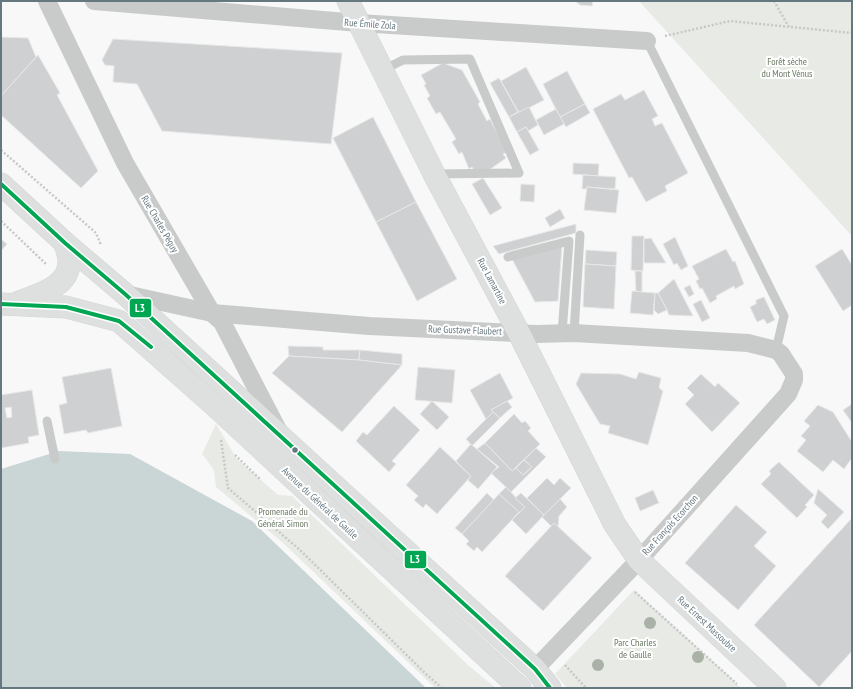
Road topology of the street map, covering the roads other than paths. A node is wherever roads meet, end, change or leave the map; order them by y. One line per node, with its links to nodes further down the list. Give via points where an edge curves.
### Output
1 (47, 1): 14 (street, Rue Charles Péguy, via 125,164)
2 (94, 1): 4 (street, Rue Émile Zola)
3 (348, 1): 4 (main road, Rue Lamartine)
4 (359, 23): 5 (street, Rue Émile Zola); 6 (main road, Rue Lamartine)
5 (647, 41): 17 (lane, via 784,316)
6 (383, 70): 7 (main road, Rue Lamartine); 7 (lane, via 404,60 470,59 519,173)
7 (434, 174): 15 (main road, Rue Lamartine)
8 (1, 184): 10 (main road)
9 (580, 235): 16 (lane)
10 (65, 243): 12 (main road); 13 (main road, via 70,261 63,279 49,291)
11 (508, 257): 16 (lane, via 569,241)
12 (125, 294): 14 (street, Rue Gustave Flaubert); 19 (main road)
13 (6, 304): 23 (main road, Avenue du Général de Gaulle, via 66,308 119,321 215,406)
14 (212, 313): 15 (street, Rue Gustave Flaubert, via 369,326); 19 (street, Rue Charles Péguy, via 222,322)
15 (519, 333): 16 (street, Rue Gustave Flaubert); 21 (main road, Rue Lamartine, via 615,525)
16 (568, 333): 17 (street, Rue Gustave Flaubert, via 748,343)
17 (776, 350): 21 (street, Rue François Ecorchon, via 794,374 788,394)
18 (47, 421): 20 (lane)
19 (284, 440): 22 (main road)
20 (54, 459)
21 (638, 560): 22 (street, Rue François Ecorchon); 25 (main road, Rue Ernest Massoubre)
22 (535, 669): 24 (main road)
23 (520, 688)
24 (550, 688)
25 (775, 688)

